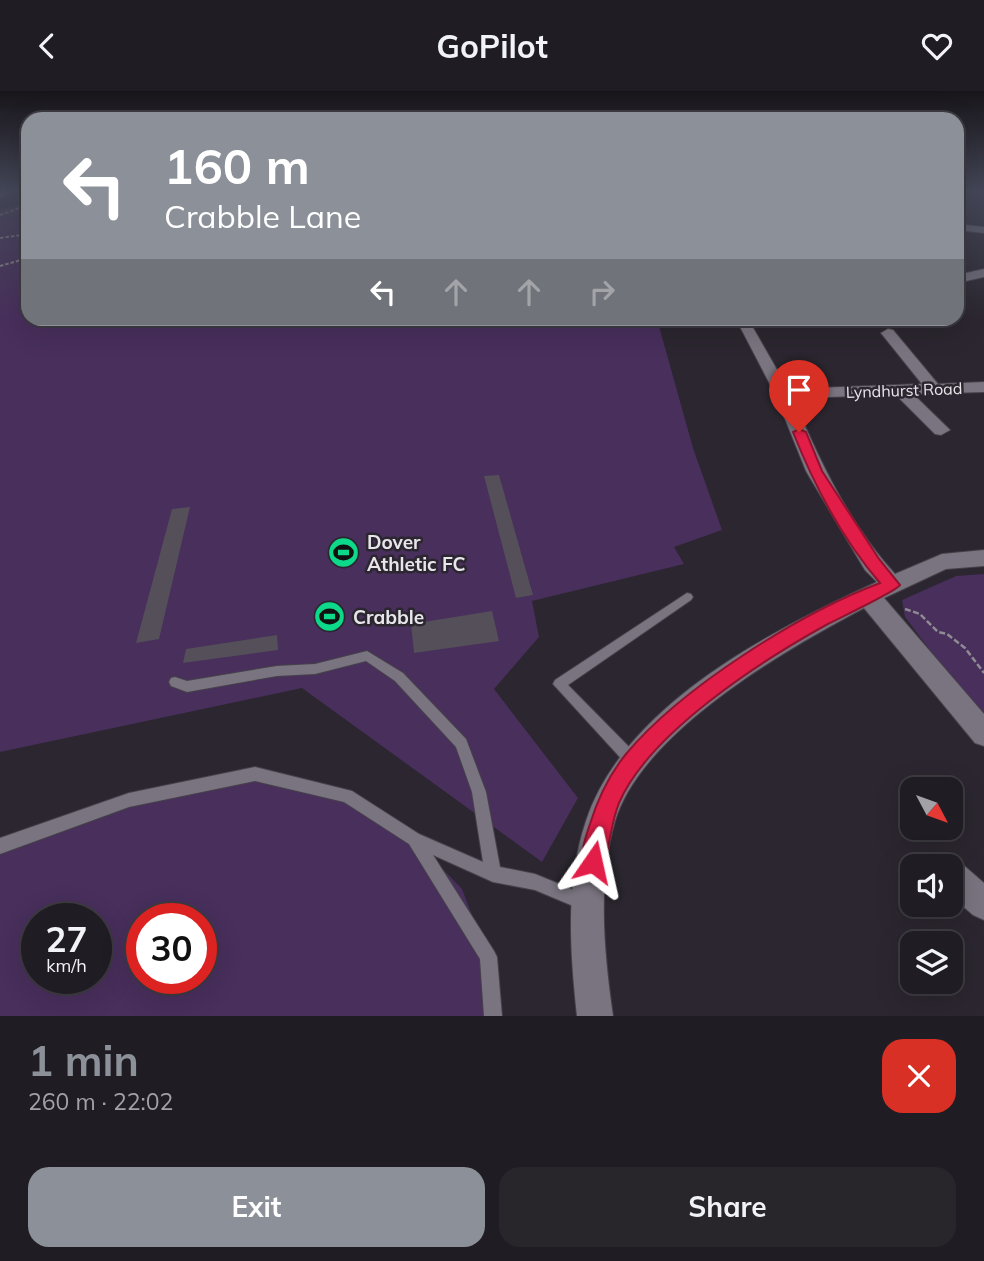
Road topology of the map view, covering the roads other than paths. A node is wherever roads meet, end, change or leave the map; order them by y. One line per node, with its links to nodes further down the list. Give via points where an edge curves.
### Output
1 (984, 272): 2 (street)
2 (964, 277)
3 (746, 326): 8 (street)
4 (888, 334): 6 (street)
5 (984, 387): 6 (street, Lyndhurst Road)
6 (934, 389): 7 (street, Lyndhurst Road)
7 (900, 390): 8 (street, Lyndhurst Road); 9 (street)
8 (783, 394): 11 (street, via 815,471 873,564)
9 (941, 431)
10 (984, 558): 11 (street, via 943,561)
11 (892, 585): 12 (street)
12 (864, 596): 15 (street, via 879,607); 16 (street, via 778,643 682,711)
13 (687, 597): 16 (lane, via 559,684)
14 (175, 682): 19 (lane, via 187,687 219,683 367,656 399,677 461,743 479,792)
15 (984, 734)
16 (634, 761): 21 (street, via 610,798 596,841)
17 (414, 839): 18 (lane, via 347,796 255,774 129,800); 19 (lane); 23 (lane, via 488,957)
18 (0, 846)
19 (493, 874): 21 (lane, via 536,883)
20 (963, 886): 22 (street)
21 (588, 904): 24 (street)
22 (984, 904)
23 (492, 1016)
24 (595, 1016)

